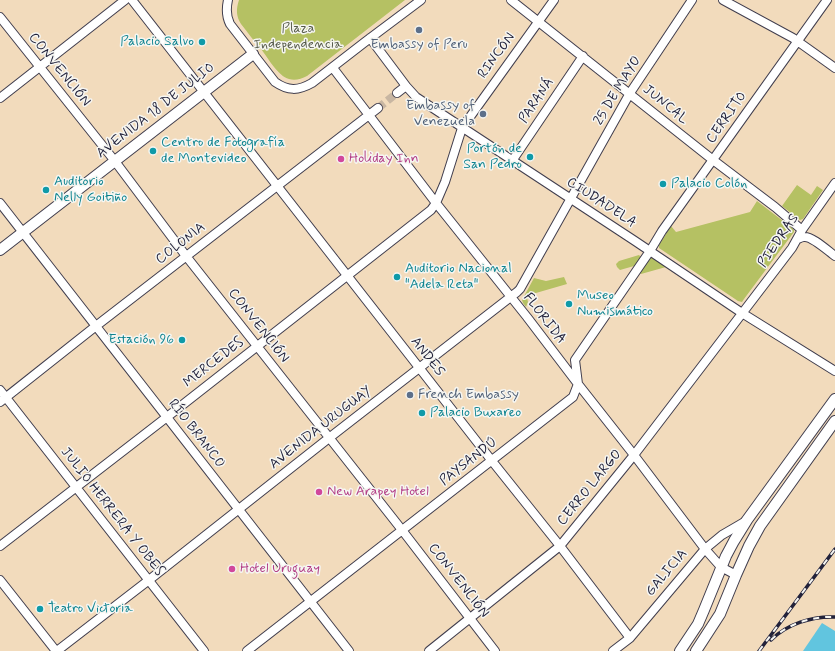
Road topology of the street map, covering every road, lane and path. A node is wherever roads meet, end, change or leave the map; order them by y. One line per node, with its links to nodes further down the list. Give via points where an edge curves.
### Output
1 (125, 0): 16 (street)
2 (132, 0): 20 (street, ANDES)
3 (228, 0): 14 (street, via 227,18)
4 (421, 0): 12 (street)
5 (511, 0): 11 (street, JUNCAL)
6 (554, 0): 11 (street, RINCÓN)
7 (692, 0): 22 (street, 25 DE MAYO)
8 (722, 0): 13 (street)
9 (827, 0): 13 (street, CERRITO)
10 (0, 17): 16 (street, CONVENCIÓN)
11 (539, 21): 15 (street, JUNCAL); 26 (street, RINCÓN)
12 (370, 38): 17 (street); 19 (street, CIUDADELA)
13 (797, 41): 18 (street); 28 (street, CERRITO)
14 (252, 54): 17 (street, via 275,82 285,88 306,87); 20 (main road, AVENIDA 18 DE JULIO)
15 (583, 56): 22 (street, JUNCAL); 29 (street, PARANÁ)
16 (40, 67): 23 (street); 27 (street, CONVENCIÓN)
17 (332, 68): 25 (street, FLORIDA)
18 (835, 68)
19 (406, 86): 21 (street); 26 (street, CIUDADELA, via 416,97)
20 (204, 92): 27 (main road, AVENIDA 18 DE JULIO); 31 (street, ANDES)
21 (396, 93)
22 (630, 93): 28 (street, JUNCAL); 32 (street, 25 DE MAYO)
23 (0, 98)
24 (378, 108): 25 (street, COLONIA)
25 (369, 115): 31 (street, COLONIA); 34 (street, FLORIDA)
26 (462, 128): 29 (street, CIUDADELA); 34 (street, MERCEDES)
27 (114, 160): 36 (main road, AVENIDA 18 DE JULIO); 40 (street, CONVENCIÓN)
28 (713, 160): 35 (street, JUNCAL); 39 (street, CERRITO)
29 (512, 161): 32 (street, CIUDADELA)
30 (835, 183): 35 (street, PIEDRAS)
31 (277, 186): 40 (street, COLONIA); 42 (street, ANDES)
32 (571, 199): 39 (street, CIUDADELA); 43 (street, AVENIDA URUGUAY, via 520,289)
33 (0, 203): 36 (street, RÍO BRANCO)
34 (436, 203): 42 (street, MERCEDES, via 431,210); 43 (street, FLORIDA)
35 (802, 230): 37 (street, PIEDRAS)
36 (22, 233): 38 (main road, AVENIDA 18 DE JULIO); 45 (street, RÍO BRANCO)
37 (798, 239): 41 (street, via 809,238); 44 (street, PIEDRAS)
38 (0, 250)
39 (650, 251): 44 (street, CIUDADELA); 49 (street, via 575,360)
40 (186, 256): 45 (street, COLONIA); 46 (street, CONVENCIÓN)
41 (835, 256)
42 (348, 276): 46 (street, MERCEDES); 47 (street, ANDES)
43 (511, 298): 47 (street, AVENIDA URUGUAY); 49 (street, FLORIDA)
44 (742, 313): 48 (street, CIUDADELA); 56 (street, CERRO LARGO)
45 (96, 326): 51 (street, COLONIA); 53 (street, RÍO BRANCO)
46 (257, 346): 53 (street, MERCEDES); 55 (street, CONVENCIÓN)
47 (419, 368): 55 (street, AVENIDA URUGUAY); 57 (street, ANDES)
48 (835, 371)
49 (578, 384): 56 (street, FLORIDA); 57 (street, PAYSANDÚ, via 574,397)
50 (0, 390): 51 (street, JULIO HERRERA Y OBES)
51 (3, 400): 58 (street, JULIO HERRERA Y OBES)
52 (833, 405): 60 (main road)
53 (167, 417): 58 (street, MERCEDES); 59 (street, RÍO BRANCO)
54 (835, 421): 66 (main road, via 760,526)
55 (329, 438): 59 (street, AVENIDA URUGUAY); 61 (street, CONVENCIÓN)
56 (634, 455): 63 (street, CERRO LARGO); 64 (street, FLORIDA)
57 (492, 461): 61 (street, PAYSANDÚ); 63 (street, ANDES)
58 (76, 487): 62 (street, MERCEDES); 68 (street, JULIO HERRERA Y OBES)
59 (239, 509): 68 (street, AVENIDA URUGUAY); 69 (street, RÍO BRANCO)
60 (747, 520): 64 (street, GALICIA); 65 (main road)
61 (402, 530): 69 (street, PAYSANDÚ); 70 (street, CONVENCIÓN)
62 (0, 546)
63 (560, 546): 70 (street, CERRO LARGO); 71 (street, ANDES)
64 (704, 549): 65 (street, FLORIDA); 71 (street, GALICIA)
65 (721, 567): 66 (street, FLORIDA); 79 (main road, via 698,624)
66 (736, 575): 80 (main road, via 720,614)
67 (0, 580): 72 (street)
68 (149, 580): 72 (street, AVENIDA URUGUAY); 73 (street, JULIO HERRERA Y OBES)
69 (311, 602): 74 (street, PAYSANDÚ); 75 (street, RÍO BRANCO)
70 (470, 618): 76 (street, CERRO LARGO); 77 (street, CONVENCIÓN)
71 (630, 638): 78 (street, GALICIA)
72 (56, 651)
73 (204, 651)
74 (247, 651)
75 (349, 651)
76 (429, 651)
77 (495, 651)
78 (613, 651)
79 (680, 651)
80 (696, 651)

